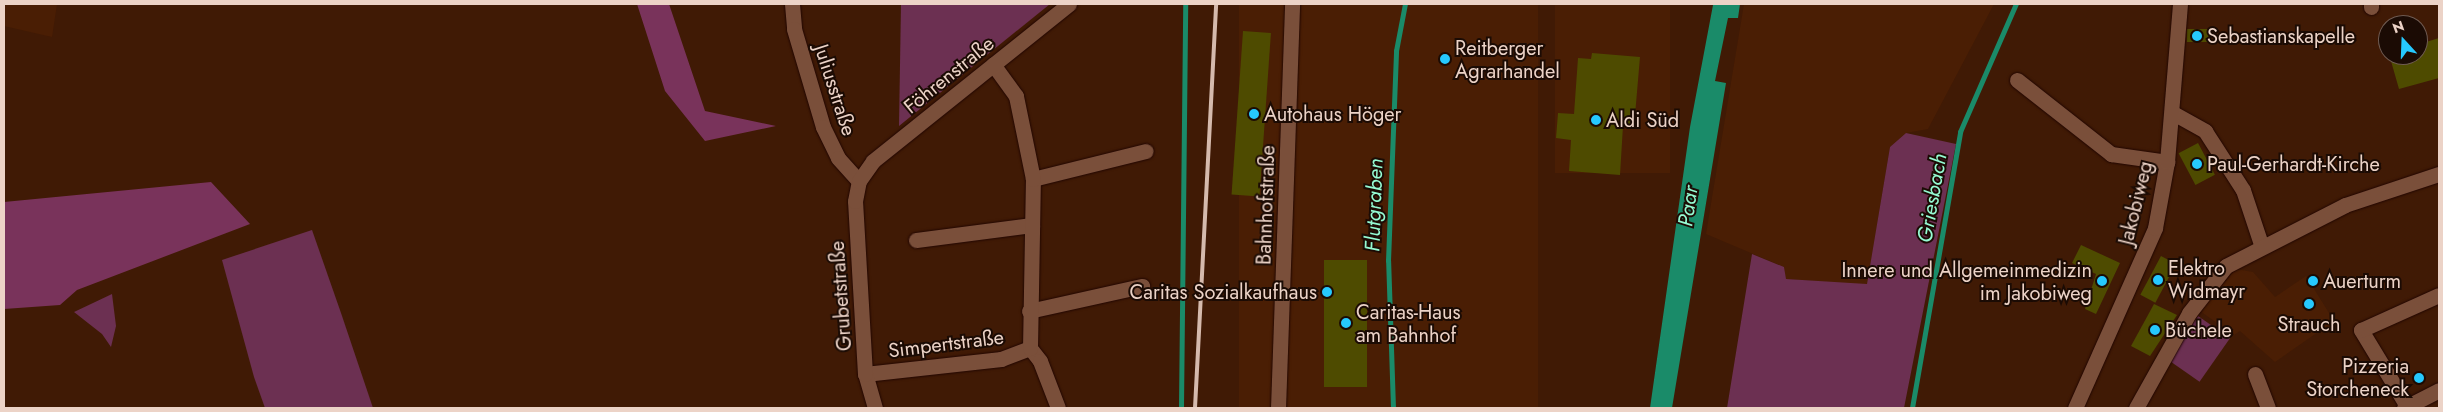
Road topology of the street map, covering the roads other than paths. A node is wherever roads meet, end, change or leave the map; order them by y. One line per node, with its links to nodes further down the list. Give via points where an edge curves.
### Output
1 (792, 4): 12 (street, Juliusstraße, via 794,29 823,128 838,158)
2 (1069, 4): 5 (street, Föhrenstraße)
3 (1292, 4): 26 (street, Bahnhofstraße)
4 (2180, 4): 7 (street, Jakobiweg)
5 (992, 64): 11 (street, Simpertstraße, via 1016,96); 12 (street, Föhrenstraße, via 873,161)
6 (2017, 80): 9 (street, via 2111,154)
7 (2173, 113): 9 (street, Jakobiweg); 15 (street, via 2205,132 2242,190)
8 (1146, 151): 11 (street)
9 (2167, 162): 27 (street, Jakobiweg, via 2150,242)
10 (2439, 174): 15 (street, via 2345,205)
11 (1033, 179): 13 (street, Simpertstraße)
12 (859, 181): 20 (street, Grubetstraße, via 856,208)
13 (1032, 225): 14 (street); 18 (street, Simpertstraße)
14 (916, 240)
15 (2261, 244): 28 (street, via 2226,266 2199,299)
16 (1142, 286): 18 (street)
17 (2439, 295): 23 (street, via 2362,330)
18 (1029, 310): 19 (street, Simpertstraße)
19 (1030, 348): 20 (street, Simpertstraße, via 1000,359); 25 (street, Simpertstraße, via 1040,361)
20 (866, 374): 24 (street, Grubetstraße)
21 (2255, 374): 29 (street)
22 (2439, 390): 23 (street)
23 (2405, 407)
24 (875, 408)
25 (1058, 408)
26 (1278, 408)
27 (2075, 408)
28 (2136, 408)
29 (2268, 408)

